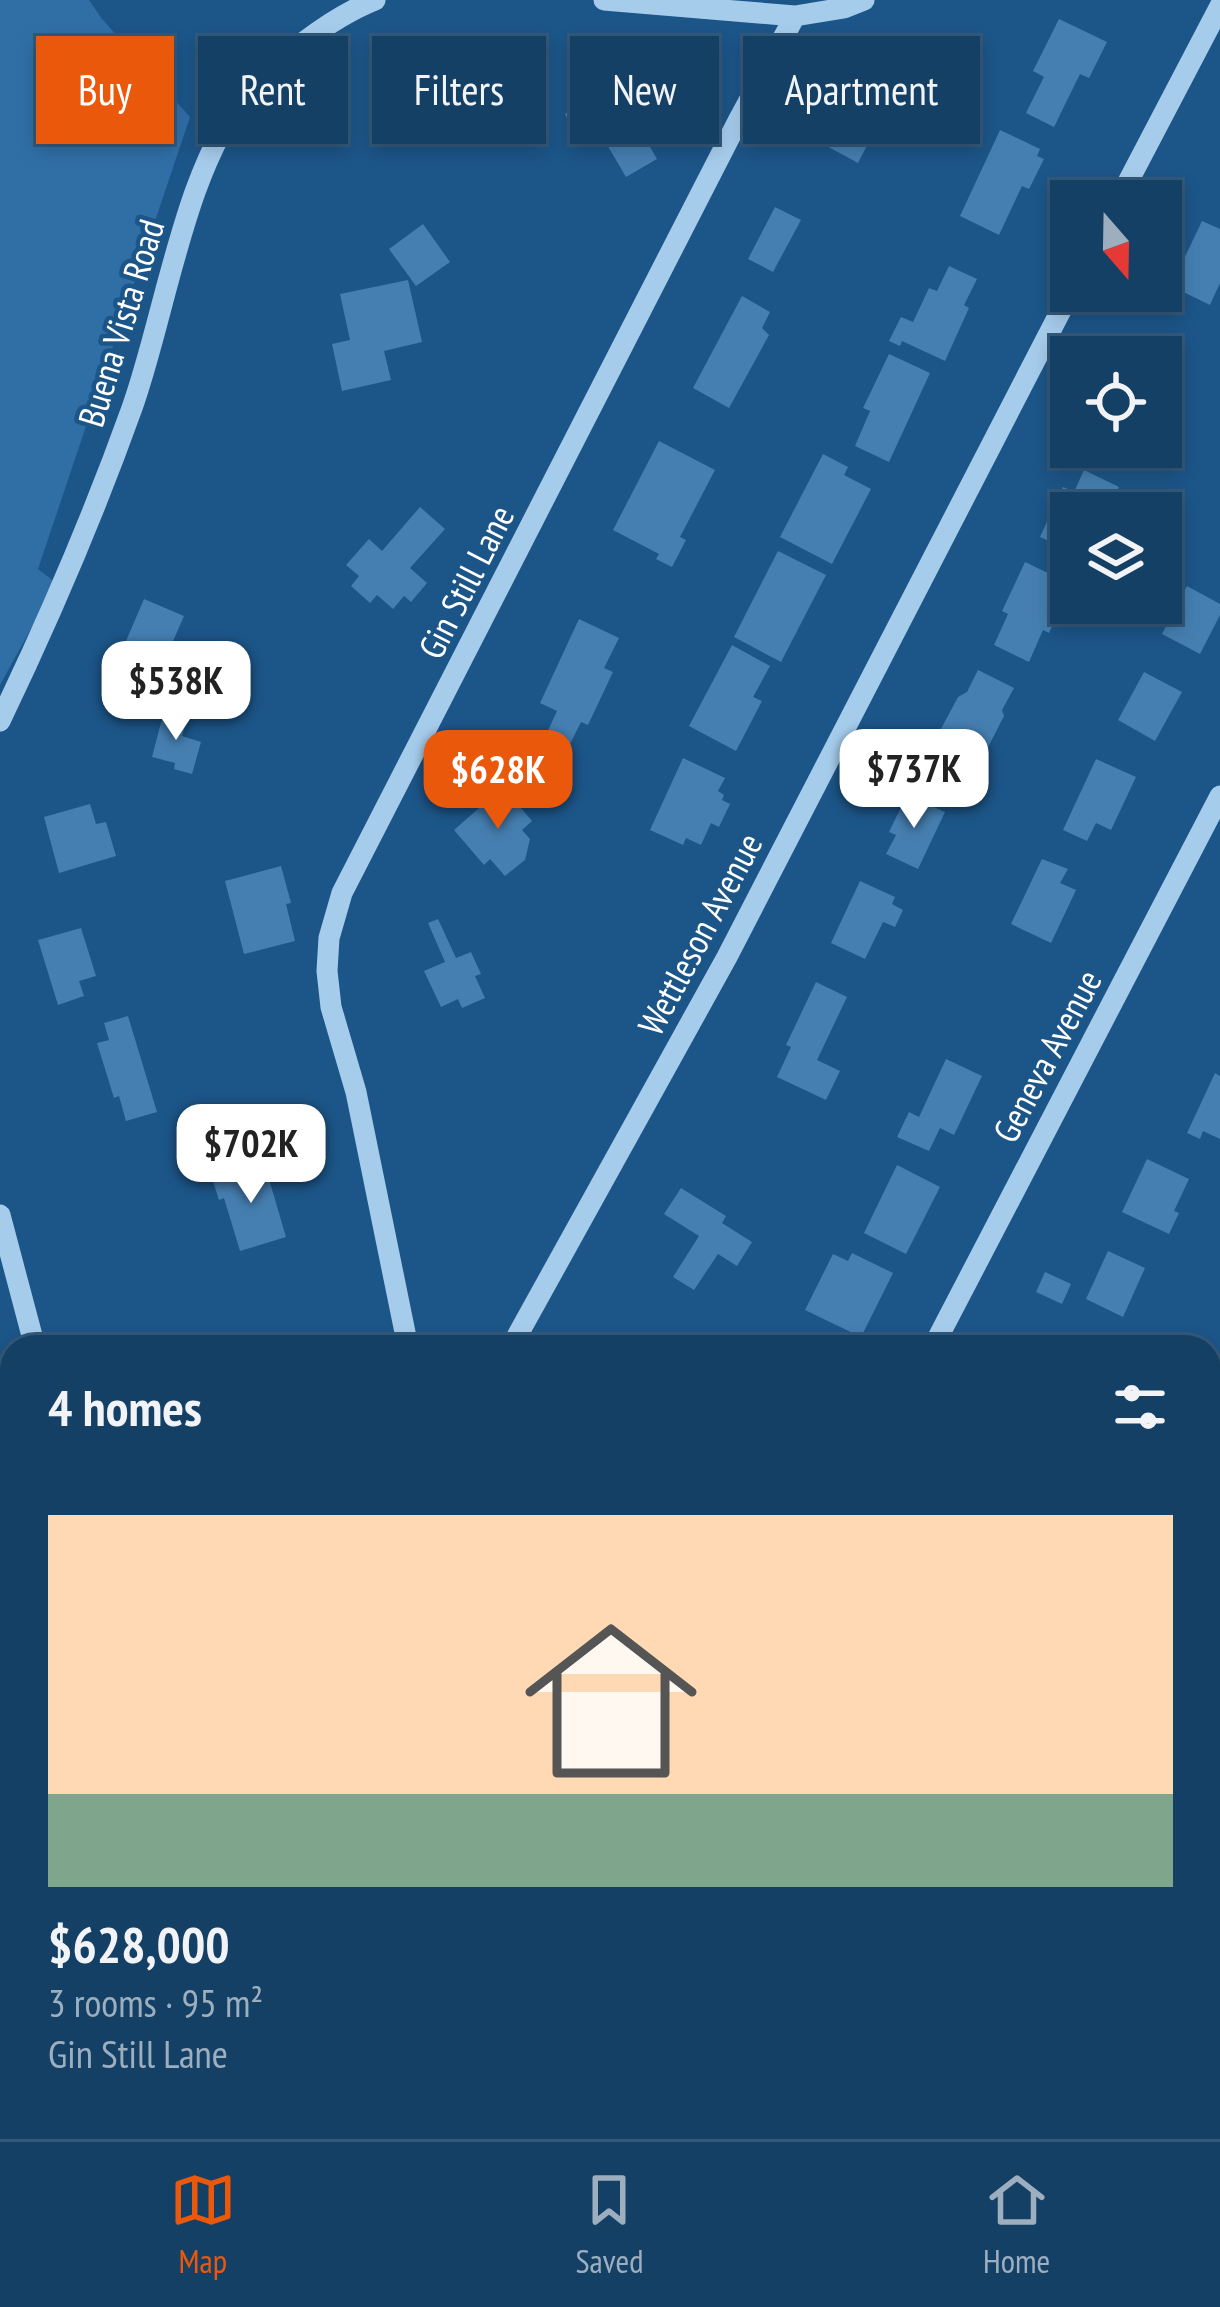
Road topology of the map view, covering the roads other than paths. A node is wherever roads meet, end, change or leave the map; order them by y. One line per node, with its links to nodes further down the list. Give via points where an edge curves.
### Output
1 (374, 0): 8 (street, Buena Vista Road, via 279,61 224,127 119,445)
2 (604, 0): 5 (street)
3 (864, 0): 5 (street)
4 (1220, 6): 6 (street)
5 (795, 16): 12 (street, Gin Still Lane, via 343,893 329,938 332,1006)
6 (1129, 180)
7 (1061, 312): 13 (street, Wettleson Avenue, via 727,957)
8 (0, 721)
9 (1220, 796): 14 (street, Geneva Avenue)
10 (0, 1216): 11 (street)
11 (32, 1335)
12 (406, 1335)
13 (518, 1335)
14 (939, 1335)

